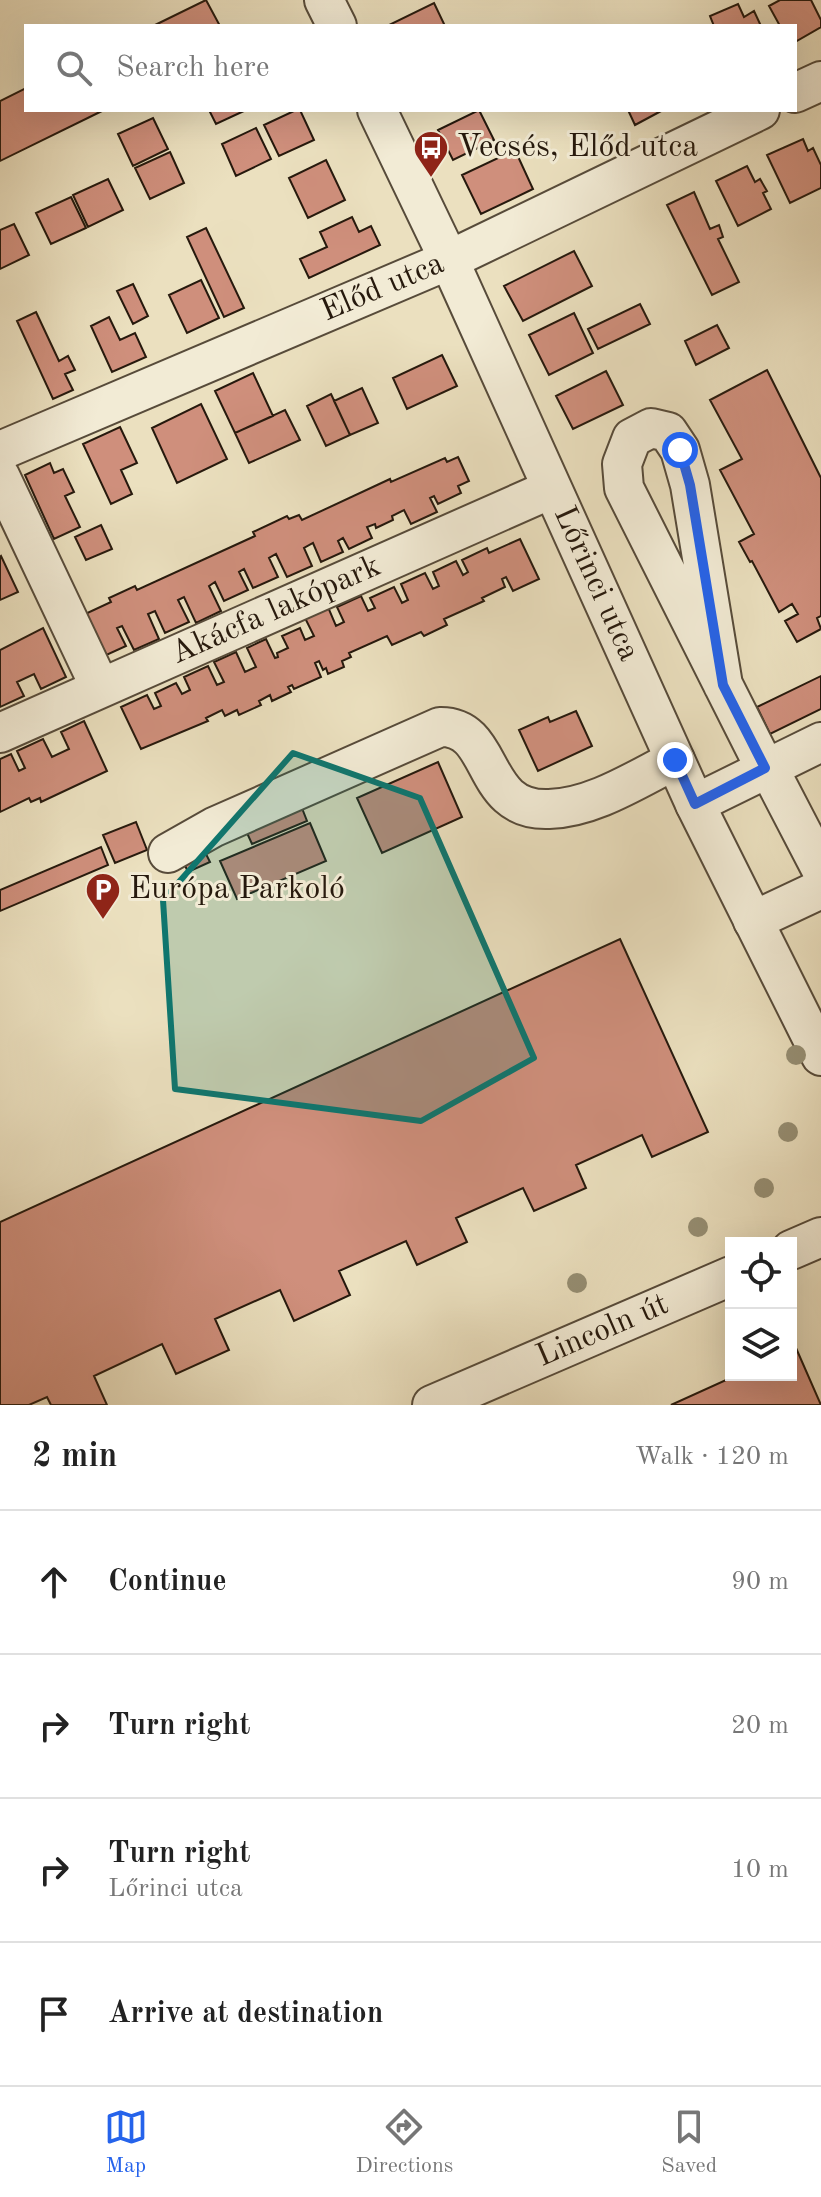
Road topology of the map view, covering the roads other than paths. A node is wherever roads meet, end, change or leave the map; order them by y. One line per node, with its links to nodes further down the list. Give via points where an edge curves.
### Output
1 (324, 0): 2 (street)
2 (336, 24)
3 (821, 81): 4 (street)
4 (797, 92)
5 (378, 112): 7 (street, Lőrinci utca)
6 (756, 112): 7 (street, Előd utca)
7 (449, 260): 8 (street, Előd utca); 10 (street, Lőrinci utca)
8 (0, 451)
9 (0, 476): 12 (street)
10 (551, 489): 12 (street, Akácfa lakópark); 15 (street, Lőrinci utca)
11 (723, 685): 11 (street, via 624,488 622,464 632,438 651,428 668,432 680,450 690,485); 16 (street)
12 (100, 687): 13 (street, Akácfa lakópark)
13 (0, 733)
14 (821, 743): 16 (street)
15 (675, 760): 17 (street, Lőrinci utca); 18 (street, via 584,803 548,809 517,803 499,787 471,736 455,726 440,727 214,827)
16 (767, 768): 17 (street); 19 (street)
17 (695, 804): 21 (street, Lőrinci utca)
18 (168, 853)
19 (821, 869)
20 (821, 889): 21 (street)
21 (753, 921): 22 (street, Lőrinci utca)
22 (821, 1056)
23 (821, 1237): 24 (street)
24 (797, 1247)
25 (725, 1279): 26 (street, Lincoln út)
26 (432, 1405)

